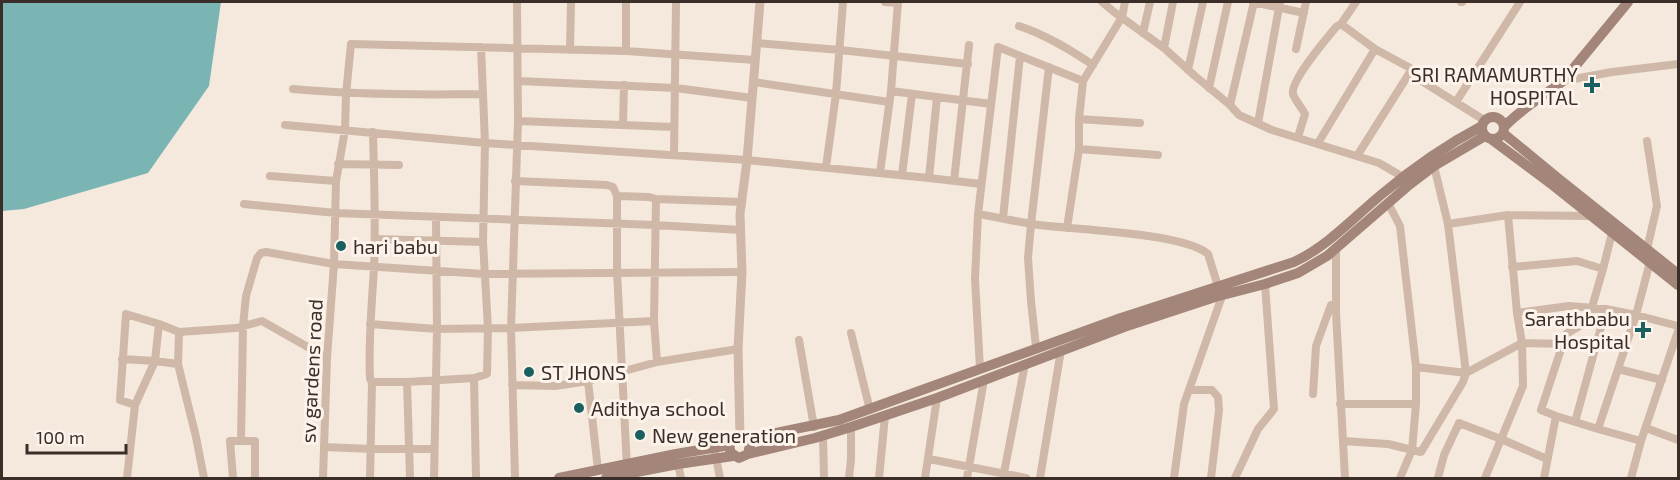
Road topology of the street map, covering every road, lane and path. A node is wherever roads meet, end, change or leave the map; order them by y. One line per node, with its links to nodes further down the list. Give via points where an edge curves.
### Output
1 (518, 2): 32 (street)
2 (571, 2): 33 (street)
3 (626, 2): 35 (street)
4 (676, 2): 36 (street)
5 (760, 2): 26 (street)
6 (843, 2): 34 (street)
7 (885, 2): 8 (street)
8 (898, 2): 37 (street)
9 (1102, 2): 22 (street)
10 (1125, 2): 22 (street)
11 (1150, 2): 25 (street)
12 (1173, 2): 29 (street)
13 (1203, 2): 44 (street)
14 (1228, 2): 52 (street)
15 (1254, 2): 20 (street); 66 (street)
16 (1306, 2): 21 (street)
17 (1356, 2): 23 (street)
18 (1520, 2): 63 (street)
19 (1628, 2): 48 (main road)
20 (1279, 5): 21 (street); 70 (street)
21 (1304, 12): 30 (street)
22 (1122, 17): 25 (street); 43 (street)
23 (1341, 24): 31 (street); 78 (street, via 1298,77 1293,89 1305,114)
24 (1019, 26): 43 (street, via 1069,49)
25 (1143, 33): 29 (street)
26 (757, 43): 34 (street); 39 (street)
27 (969, 45): 40 (street)
28 (481, 47): 32 (street); 55 (street, sv gardens road, via 351,44); 56 (street)
29 (1164, 48): 44 (street)
30 (1296, 49)
31 (1375, 49): 45 (street, via 1412,69); 81 (street)
32 (518, 50): 33 (street); 46 (street)
33 (570, 50): 35 (street)
34 (840, 50): 37 (street); 57 (street)
35 (626, 51): 36 (street)
36 (676, 54): 39 (street); 51 (street)
37 (894, 56): 40 (street); 54 (street)
38 (1020, 56): 42 (street); 64 (street, via 998,47); 113 (street)
39 (756, 60): 49 (street)
40 (968, 64): 61 (street)
41 (1678, 64): 48 (street)
42 (1049, 67): 47 (street); 117 (street)
43 (1090, 68): 47 (street)
44 (1188, 70): 52 (street)
45 (1409, 73): 63 (street); 86 (street)
46 (518, 81): 50 (street); 68 (street)
47 (1083, 81): 67 (street)
48 (1563, 81): 65 (main road)
49 (754, 82): 57 (street); 60 (street)
50 (624, 85): 51 (street); 71 (street)
51 (676, 88): 60 (street); 73 (street)
52 (1209, 88): 66 (street)
53 (293, 89): 55 (street)
54 (891, 91): 58 (street); 62 (street)
55 (346, 94): 56 (street); 76 (street, sv gardens road)
56 (482, 94): 80 (street)
57 (836, 94): 62 (street); 92 (street)
58 (912, 94): 59 (street); 94 (street)
59 (937, 97): 61 (street); 96 (street)
60 (752, 98): 87 (street)
61 (964, 100): 64 (street); 99 (street)
62 (889, 102): 93 (street)
63 (1456, 102): 74 (street)
64 (991, 104): 101 (street)
65 (1530, 104): 74 (main road); 75 (main road)
66 (1230, 105): 70 (street, via 1239,115)
67 (1079, 119): 69 (street); 83 (street)
68 (518, 121): 71 (street); 82 (street)
69 (1140, 123)
70 (1258, 123): 78 (street)
71 (623, 124): 73 (street)
72 (285, 125): 76 (street)
73 (674, 127): 84 (street)
74 (1487, 127): 75 (main road, via 1498,138); 75 (main road, via 1501,119); 91 (main road); 100 (main road, via 1428,158); 111 (main road)
75 (1504, 129): 127 (main road)
76 (345, 130): 77 (street); 88 (street, sv gardens road)
77 (373, 132): 80 (street); 89 (street)
78 (1298, 137): 81 (street)
79 (1647, 141): 127 (street, via 1657,206)
80 (485, 143): 82 (street); 114 (street)
81 (1318, 143): 86 (street)
82 (517, 144): 84 (street); 98 (street)
83 (1079, 149): 85 (street); 120 (street)
84 (674, 154): 87 (street)
85 (1158, 155)
86 (1357, 156): 100 (street, via 1379,163)
87 (747, 160): 92 (street); 104 (street)
88 (338, 164): 89 (street); 97 (street, sv gardens road)
89 (374, 165): 90 (street); 109 (street)
90 (399, 165)
91 (1434, 166): 100 (main road); 118 (street)
92 (826, 167): 93 (street)
93 (880, 173): 94 (street)
94 (902, 175): 96 (street)
95 (270, 176): 97 (street)
96 (929, 178): 99 (street)
97 (336, 181): 107 (street, sv gardens road)
98 (515, 181): 102 (street, via 607,186 613,187); 115 (street)
99 (954, 181): 101 (street)
100 (1406, 181): 105 (main road); 142 (main road, via 1302,258)
101 (981, 184): 108 (street)
102 (617, 196): 103 (street); 116 (street)
103 (656, 199): 104 (street); 119 (street)
104 (742, 202): 121 (street)
105 (1388, 203): 126 (main road); 172 (street, via 1400,226)
106 (244, 204): 107 (street)
107 (336, 213): 109 (street); 129 (street, sv gardens road)
108 (978, 214): 113 (street); 176 (street, via 975,279)
109 (375, 215): 112 (street); 123 (street)
110 (1508, 215): 111 (street); 118 (street); 131 (street)
111 (1593, 216): 122 (main road)
112 (436, 218): 114 (street); 124 (street)
113 (1003, 218): 117 (street)
114 (484, 219): 115 (street); 125 (street)
115 (515, 221): 116 (street); 136 (street)
116 (616, 224): 119 (street); 137 (street)
117 (1031, 224): 120 (street); 163 (street, via 1028,258)
118 (1448, 224): 175 (street)
119 (655, 225): 121 (street); 134 (street)
120 (1067, 228): 142 (street, via 1159,238 1203,250)
121 (741, 230): 135 (street)
122 (1612, 233): 128 (main road); 132 (street)
123 (375, 239): 124 (street); 130 (street)
124 (436, 240): 125 (street); 133 (street)
125 (483, 242): 138 (street)
126 (1336, 249): 140 (main road, via 1307,269); 143 (street)
127 (1647, 249): 139 (main road)
128 (1650, 262): 141 (main road); 147 (street)
129 (334, 264): 130 (street); 152 (street, via 261,253 246,296); 166 (street, sv gardens road)
130 (374, 267): 133 (street); 151 (street)
131 (1512, 267): 132 (street, via 1577,261); 146 (street)
132 (1603, 269): 144 (street)
133 (436, 272): 138 (street); 156 (street)
134 (656, 272): 135 (street); 137 (street); 148 (street)
135 (742, 272): 164 (street)
136 (512, 273): 137 (street); 138 (street); 155 (street)
137 (617, 273): 149 (street)
138 (484, 274): 154 (street)
139 (1678, 274)
140 (1265, 284): 142 (main road); 243 (street, via 1274,409 1258,429)
141 (1678, 285)
142 (1220, 290): 163 (main road); 165 (main road); 184 (street, via 1220,304)
143 (1336, 303): 185 (street, via 1331,305 1316,346); 187 (street)
144 (1592, 308): 145 (street); 146 (street, via 1569,306); 162 (street, via 1588,321 1566,334)
145 (1606, 309): 147 (street); 193 (street)
146 (1517, 313): 161 (street)
147 (1636, 315): 153 (street); 173 (street)
148 (654, 321): 149 (street); 169 (street)
149 (620, 322): 155 (street); 174 (street)
150 (159, 324): 158 (street); 167 (street, via 126,314); 168 (street)
151 (370, 324): 156 (street); 181 (street)
152 (243, 326): 158 (street); 166 (street, via 262,321); 201 (street)
153 (1678, 326)
154 (488, 328): 155 (street); 156 (street); 177 (street, via 487,374)
155 (511, 328): 183 (street)
156 (437, 329): 178 (street)
157 (1678, 331): 179 (street)
158 (179, 332): 170 (street)
159 (851, 333): 190 (street)
160 (799, 340): 194 (street)
161 (1522, 343): 162 (street); 175 (street); 200 (street, via 1523,386)
162 (1563, 344): 192 (street, via 1541,410)
163 (1036, 348): 176 (main road)
164 (738, 349): 169 (street); 199 (street)
165 (1061, 350): 171 (main road); 240 (street)
166 (327, 358): 205 (street, sv gardens road)
167 (123, 359): 168 (street); 189 (street, via 120,400)
168 (155, 361): 170 (street); 189 (street)
169 (657, 362): 174 (street)
170 (178, 364): 221 (street)
171 (1025, 364): 176 (main road); 219 (street)
172 (1416, 367): 175 (street); 188 (street)
173 (1618, 369): 179 (street); 197 (street)
174 (622, 372): 180 (street); 218 (street)
175 (1466, 373): 209 (street, via 1448,411 1421,452)
176 (982, 375): 186 (main road); 190 (main road); 216 (street)
177 (474, 378): 178 (street); 228 (street)
178 (436, 379): 182 (street); 206 (street)
179 (1662, 380): 196 (street)
180 (588, 381): 183 (street, via 555,386); 217 (street)
181 (372, 382): 182 (street); 207 (street)
182 (407, 382): 208 (street)
183 (512, 385): 229 (street)
184 (1189, 390): 241 (street, via 1182,412); 242 (street, via 1212,390 1218,397 1220,410)
185 (1313, 393)
186 (937, 398): 191 (main road); 213 (street)
187 (1340, 404): 188 (street); 203 (street)
188 (1416, 404): 209 (street)
189 (135, 405): 220 (street)
190 (870, 410): 194 (main road)
191 (885, 416): 195 (main road); 236 (street)
192 (1556, 416): 193 (street); 214 (street)
193 (1575, 422): 197 (street)
194 (814, 427): 199 (main road)
195 (851, 427): 198 (main road); 235 (street)
196 (1646, 428): 202 (street); 204 (street)
197 (1598, 429): 204 (street)
198 (823, 436): 212 (main road); 234 (street)
199 (743, 438): 210 (main road, via 734,439); 212 (main road, via 750,448)
200 (1501, 439): 214 (street); 246 (street, via 1459,423); 247 (street)
201 (241, 440): 222 (street, via 230,441); 223 (street, via 255,441)
202 (1678, 440)
203 (1343, 441): 209 (street); 244 (street)
204 (1641, 441): 249 (street)
205 (324, 447): 207 (street); 224 (street, sv gardens road)
206 (434, 448): 208 (street); 227 (street)
207 (372, 449): 208 (street); 225 (street)
208 (409, 449): 226 (street)
209 (1412, 450): 245 (street)
210 (731, 451): 211 (main road); 212 (main road, via 742,458)
211 (715, 454): 215 (main road); 218 (main road, via 676,454); 233 (street)
212 (748, 454)
213 (929, 459): 216 (street); 237 (street)
214 (1547, 459): 248 (street)
215 (678, 464): 218 (main road); 232 (street)
216 (969, 467): 219 (street); 238 (street)
217 (598, 470): 218 (main road); 230 (main road)
218 (628, 472): 231 (main road)
219 (1004, 476): 239 (street)
220 (127, 478)
221 (204, 478)
222 (233, 478)
223 (255, 478)
224 (323, 478)
225 (370, 478)
226 (410, 478)
227 (434, 478)
228 (476, 478)
229 (514, 478)
230 (559, 478)
231 (606, 478)
232 (681, 478)
233 (720, 478)
234 (824, 478)
235 (849, 478)
236 (879, 478)
237 (925, 478)
238 (967, 478)
239 (1026, 478)
240 (1040, 478)
241 (1174, 478)
242 (1211, 478)
243 (1235, 478)
244 (1345, 478)
245 (1400, 478)
246 (1438, 478)
247 (1485, 478)
248 (1544, 478)
249 (1632, 478)

